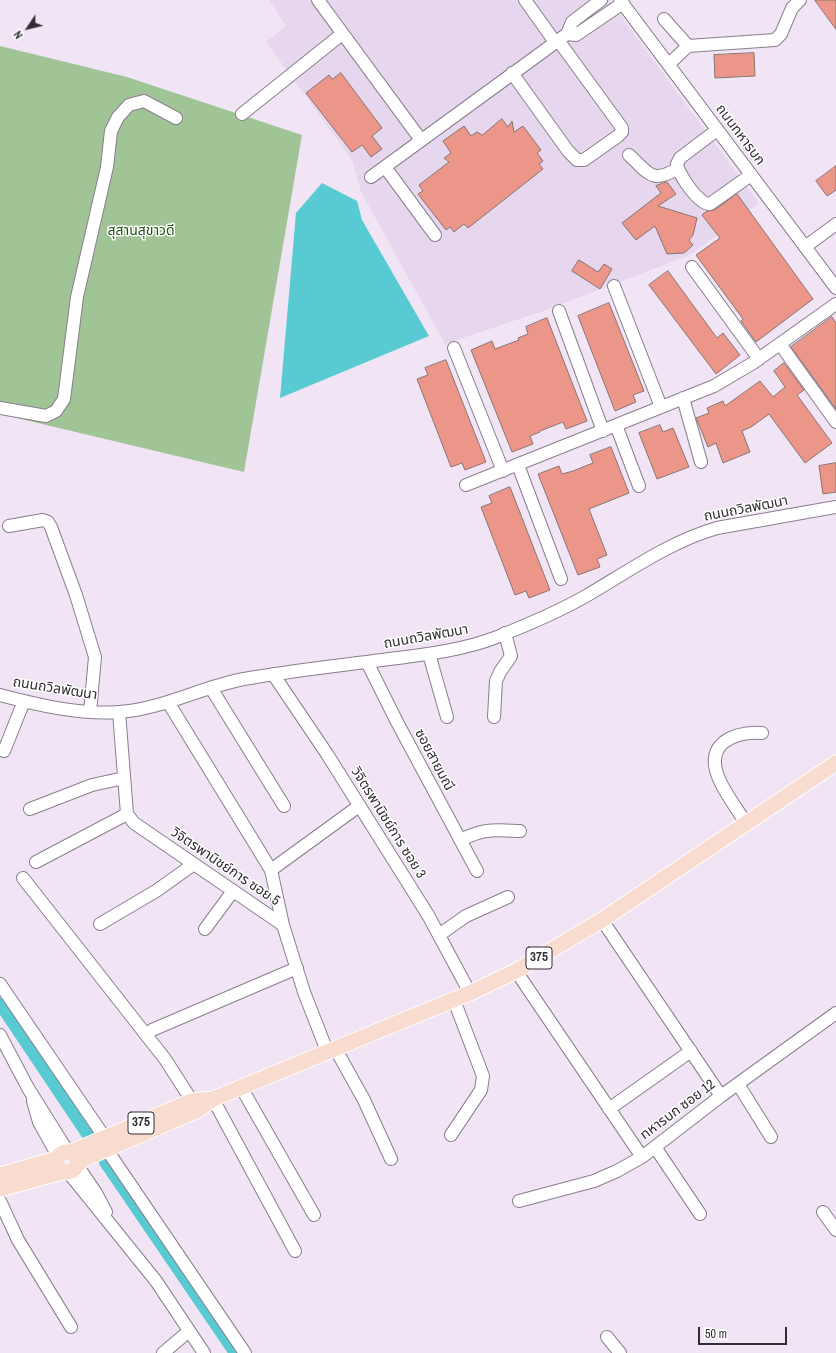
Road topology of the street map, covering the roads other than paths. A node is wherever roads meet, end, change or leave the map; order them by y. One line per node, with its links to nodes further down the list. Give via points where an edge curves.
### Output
1 (318, 0): 7 (street)
2 (525, 0): 8 (street)
3 (601, 0): 8 (street, via 572,22)
4 (800, 0): 9 (street, via 792,8 781,34 775,40)
5 (621, 2): 8 (street, via 576,35); 10 (street, ถนนทหารบก)
6 (664, 19): 9 (street)
7 (342, 34): 12 (street); 15 (street)
8 (560, 39): 11 (street); 11 (street, via 622,128 618,136 584,160 577,160)
9 (688, 46): 10 (street)
10 (668, 64): 14 (street, ถนนทหารบก)
11 (512, 73): 15 (street)
12 (242, 114)
13 (176, 118): 34 (street, via 144,101 129,105 118,117 111,131 107,167 77,297 64,399 56,411 46,416)
14 (717, 130): 18 (street, via 680,158); 19 (street, ถนนทหารบก)
15 (421, 140): 17 (street)
16 (629, 155): 18 (street, via 651,175 664,176)
17 (385, 167): 20 (street); 22 (street)
18 (677, 169): 19 (street, via 699,200 706,204 717,200)
19 (751, 175): 23 (street, ถนนทหารบก)
20 (370, 177)
21 (836, 224): 23 (street)
22 (435, 235)
23 (805, 246): 26 (street, ถนนทหารบก)
24 (692, 267): 31 (street)
25 (614, 286): 33 (street)
26 (836, 288)
27 (836, 304): 29 (street)
28 (559, 311): 37 (street)
29 (780, 344): 31 (street); 35 (street)
30 (454, 348): 40 (street)
31 (759, 359): 32 (street, via 714,386)
32 (683, 398): 33 (street); 38 (street)
33 (661, 407): 36 (street)
34 (0, 408)
35 (836, 422)
36 (616, 425): 37 (street); 42 (street)
37 (603, 431): 39 (street)
38 (701, 462)
39 (518, 465): 40 (street); 45 (street)
40 (503, 471): 41 (street)
41 (466, 485)
42 (639, 486)
43 (836, 507): 46 (street, ถนนถวิลพัฒนา, via 717,528 681,540 572,603)
44 (9, 526): 54 (street, via 43,520 51,527 95,657)
45 (561, 579)
46 (505, 633): 47 (street, ถนนถวิลพัฒนา, via 473,644); 57 (street, via 511,656 496,681)
47 (429, 654): 48 (street, ถนนถวิลพัฒนา); 56 (street)
48 (367, 662): 49 (street, ถนนถวิลพัฒนา); 68 (street, ซอยสายมณี)
49 (273, 674): 50 (street, ถนนถวิลพัฒนา); 63 (street, วิจิตรพานิชย์การ ซอย 3, via 327,754)
50 (211, 688): 53 (street, ถนนถวิลพัฒนา); 62 (street)
51 (0, 695): 52 (street, ถนนถวิลพัฒนา)
52 (24, 701): 54 (street, ถนนถวิลพัฒนา); 59 (street)
53 (168, 702): 55 (street, ถนนถวิลพัฒนา); 71 (street)
54 (90, 712): 55 (street, ถนนถวิลพัฒนา)
55 (119, 712): 61 (street)
56 (447, 716)
57 (494, 717)
58 (762, 733): 66 (street, via 738,735 718,747 715,753 715,771 720,783)
59 (4, 751)
60 (836, 763): 66 (main road, 375)
61 (124, 778): 64 (street, via 92,786); 65 (street)
62 (284, 806)
63 (358, 806): 71 (street); 80 (street, วิจิตรพานิชย์การ ซอย 3)
64 (30, 809)
65 (127, 814): 69 (street); 70 (street, วิจิตรพานิชย์การ ซอย 5, via 134,823)
66 (746, 823): 76 (main road, 375)
67 (520, 831): 68 (street, via 486,830)
68 (460, 840): 72 (street, ซอยสายมณี)
69 (36, 862)
70 (194, 864): 74 (street, วิจิตรพานิชย์การ ซอย 5); 77 (street, via 156,891)
71 (271, 870): 78 (street)
72 (477, 871)
73 (23, 878): 95 (street, via 165,1059)
74 (233, 891): 78 (street, วิจิตรพานิชย์การ ซอย 5); 79 (street)
75 (508, 897): 80 (street, via 466,916)
76 (602, 920): 82 (main road, 375); 90 (street)
77 (100, 924)
78 (283, 925): 81 (street, วิจิตรพานิชย์การ ซอย 5)
79 (205, 929)
80 (439, 935): 84 (street, วิจิตรพานิชย์การ ซอย 3)
81 (296, 968): 87 (street); 89 (street, วิจิตรพานิชย์การ ซอย 5)
82 (516, 971): 84 (main road, 375); 96 (street, ทหารบก ซอย 12)
83 (0, 984): 99 (street)
84 (470, 993): 85 (main road, 375)
85 (454, 1000): 89 (main road, 375); 97 (street, via 483,1076 481,1090)
86 (836, 1014): 91 (street, ทหารบก ซอย 12)
87 (152, 1030)
88 (0, 1035): 103 (street, via 28,1088 39,1122)
89 (331, 1049): 92 (main road, 375); 102 (street, วิจิตรพานิชย์การ ซอย 5, via 364,1100)
90 (691, 1051): 93 (street); 96 (street)
91 (738, 1084): 93 (street, ทหารบก ซอย 12); 98 (street)
92 (242, 1087): 94 (main road, 375); 110 (street)
93 (721, 1096): 100 (street, ทหารบก ซอย 12)
94 (213, 1099): 95 (main road, 375); 99 (main road, 375, via 198,1110); 112 (street)
95 (192, 1101): 99 (main road, 375)
96 (609, 1109): 101 (street, ทหารบก ซอย 12)
97 (451, 1135)
98 (771, 1137)
99 (106, 1144): 103 (main road, 375); 118 (street)
100 (654, 1147): 101 (street, ทหารบก ซอย 12); 109 (street)
101 (642, 1156): 107 (street, via 594,1181)
102 (391, 1159)
103 (66, 1161): 104 (main road, 375); 105 (main road, 375); 114 (street, via 96,1193 116,1233 156,1282)
104 (0, 1175)
105 (0, 1189)
106 (0, 1201): 113 (street, via 18,1240)
107 (519, 1201)
108 (823, 1212): 111 (street)
109 (700, 1214)
110 (314, 1215)
111 (836, 1230)
112 (295, 1251)
113 (71, 1327)
114 (189, 1331): 116 (street); 117 (street)
115 (607, 1337): 119 (street)
116 (163, 1353)
117 (204, 1353)
118 (245, 1353)
119 (620, 1353)

